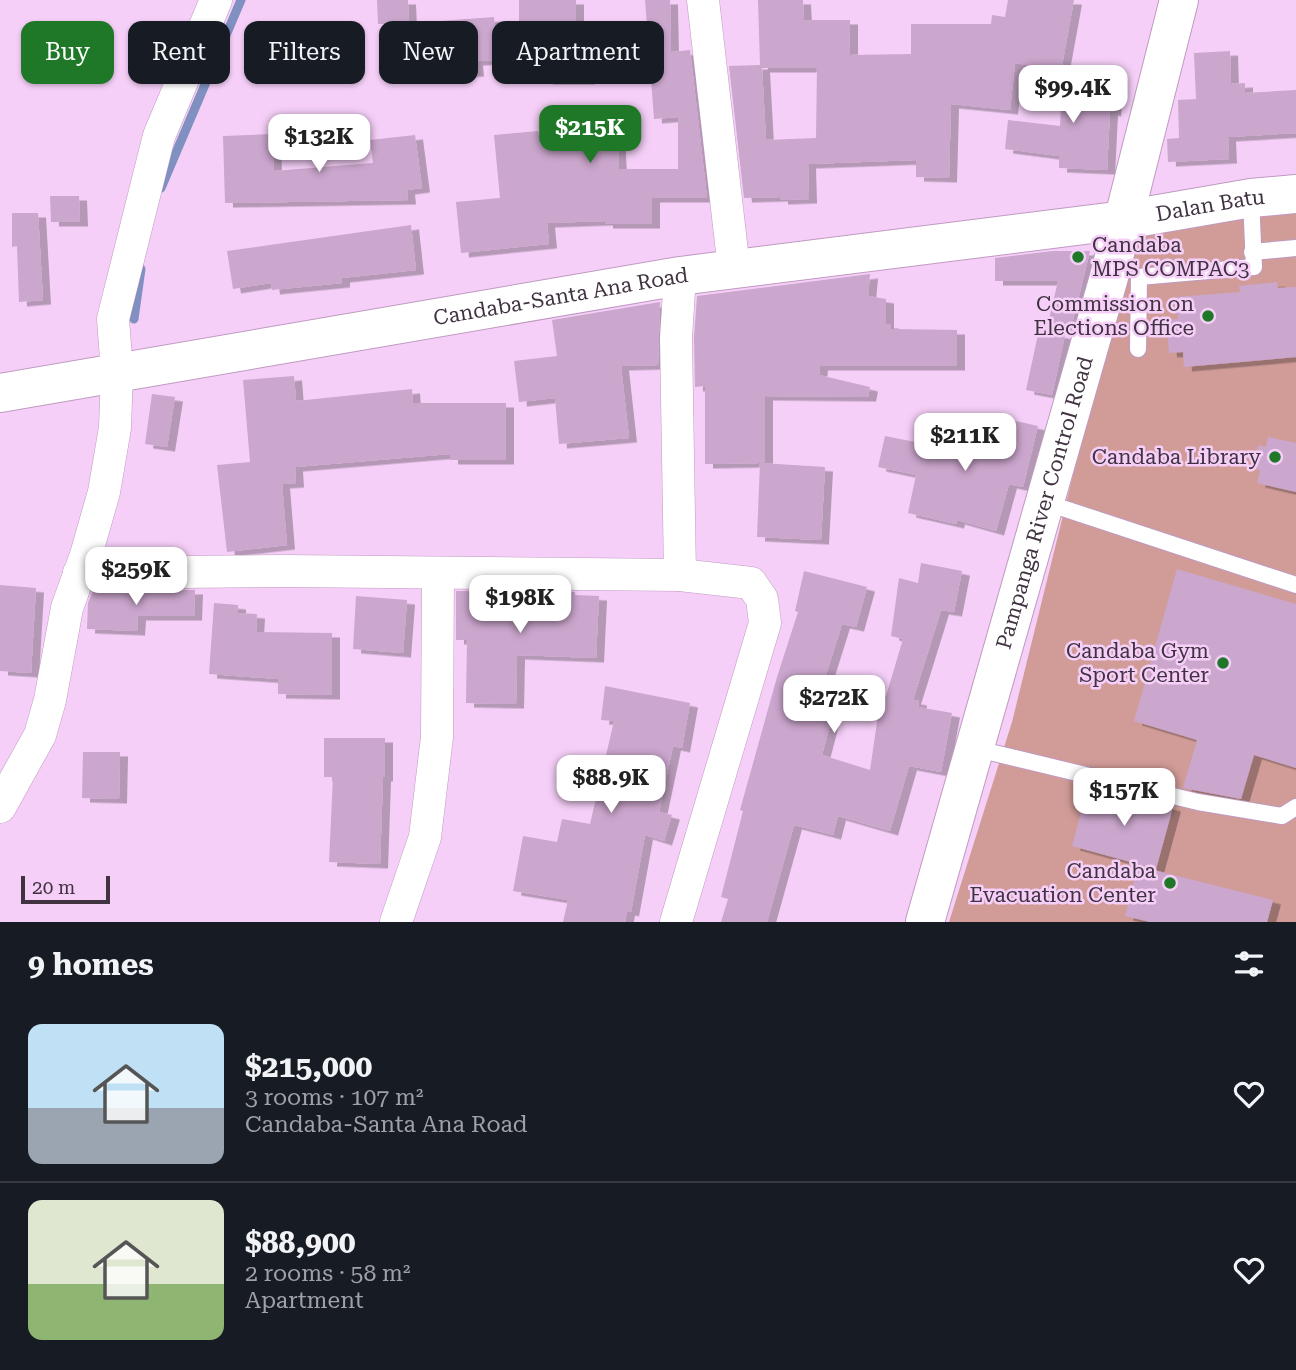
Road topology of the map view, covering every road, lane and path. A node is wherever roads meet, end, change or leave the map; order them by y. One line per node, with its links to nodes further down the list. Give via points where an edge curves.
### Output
1 (216, 0): 13 (street, via 159,136 113,319)
2 (703, 0): 9 (street)
3 (1179, 0): 6 (main road, Pampanga River Control Road)
4 (1296, 194): 5 (main road, Dalan Batu)
5 (1251, 198): 6 (main road, Dalan Batu); 8 (lane)
6 (1124, 220): 9 (main road, Candaba-Santa Ana Road); 11 (main road, Pampanga River Control Road)
7 (1296, 248): 8 (lane)
8 (1252, 252): 11 (lane, via 1254,267)
9 (734, 269): 10 (main road, Candaba-Santa Ana Road)
10 (680, 276): 13 (main road, Candaba-Santa Ana Road); 18 (street, via 676,338)
11 (1124, 277): 12 (lane); 15 (main road, Pampanga River Control Road)
12 (1138, 349)
13 (117, 372): 14 (main road, Candaba-Santa Ana Road); 16 (street, via 115,428 104,492)
14 (0, 393)
15 (1044, 502): 19 (lane); 20 (main road, Pampanga River Control Road)
16 (79, 573): 17 (street); 21 (street, via 40,735)
17 (438, 573): 18 (street); 23 (street, via 437,737 425,837)
18 (680, 575): 24 (street, via 751,583 762,599 765,623)
19 (1296, 586)
20 (973, 748): 22 (lane, via 1198,802 1282,816); 25 (main road, Pampanga River Control Road)
21 (1, 801)
22 (1296, 807)
23 (396, 922)
24 (676, 922)
25 (925, 922)

